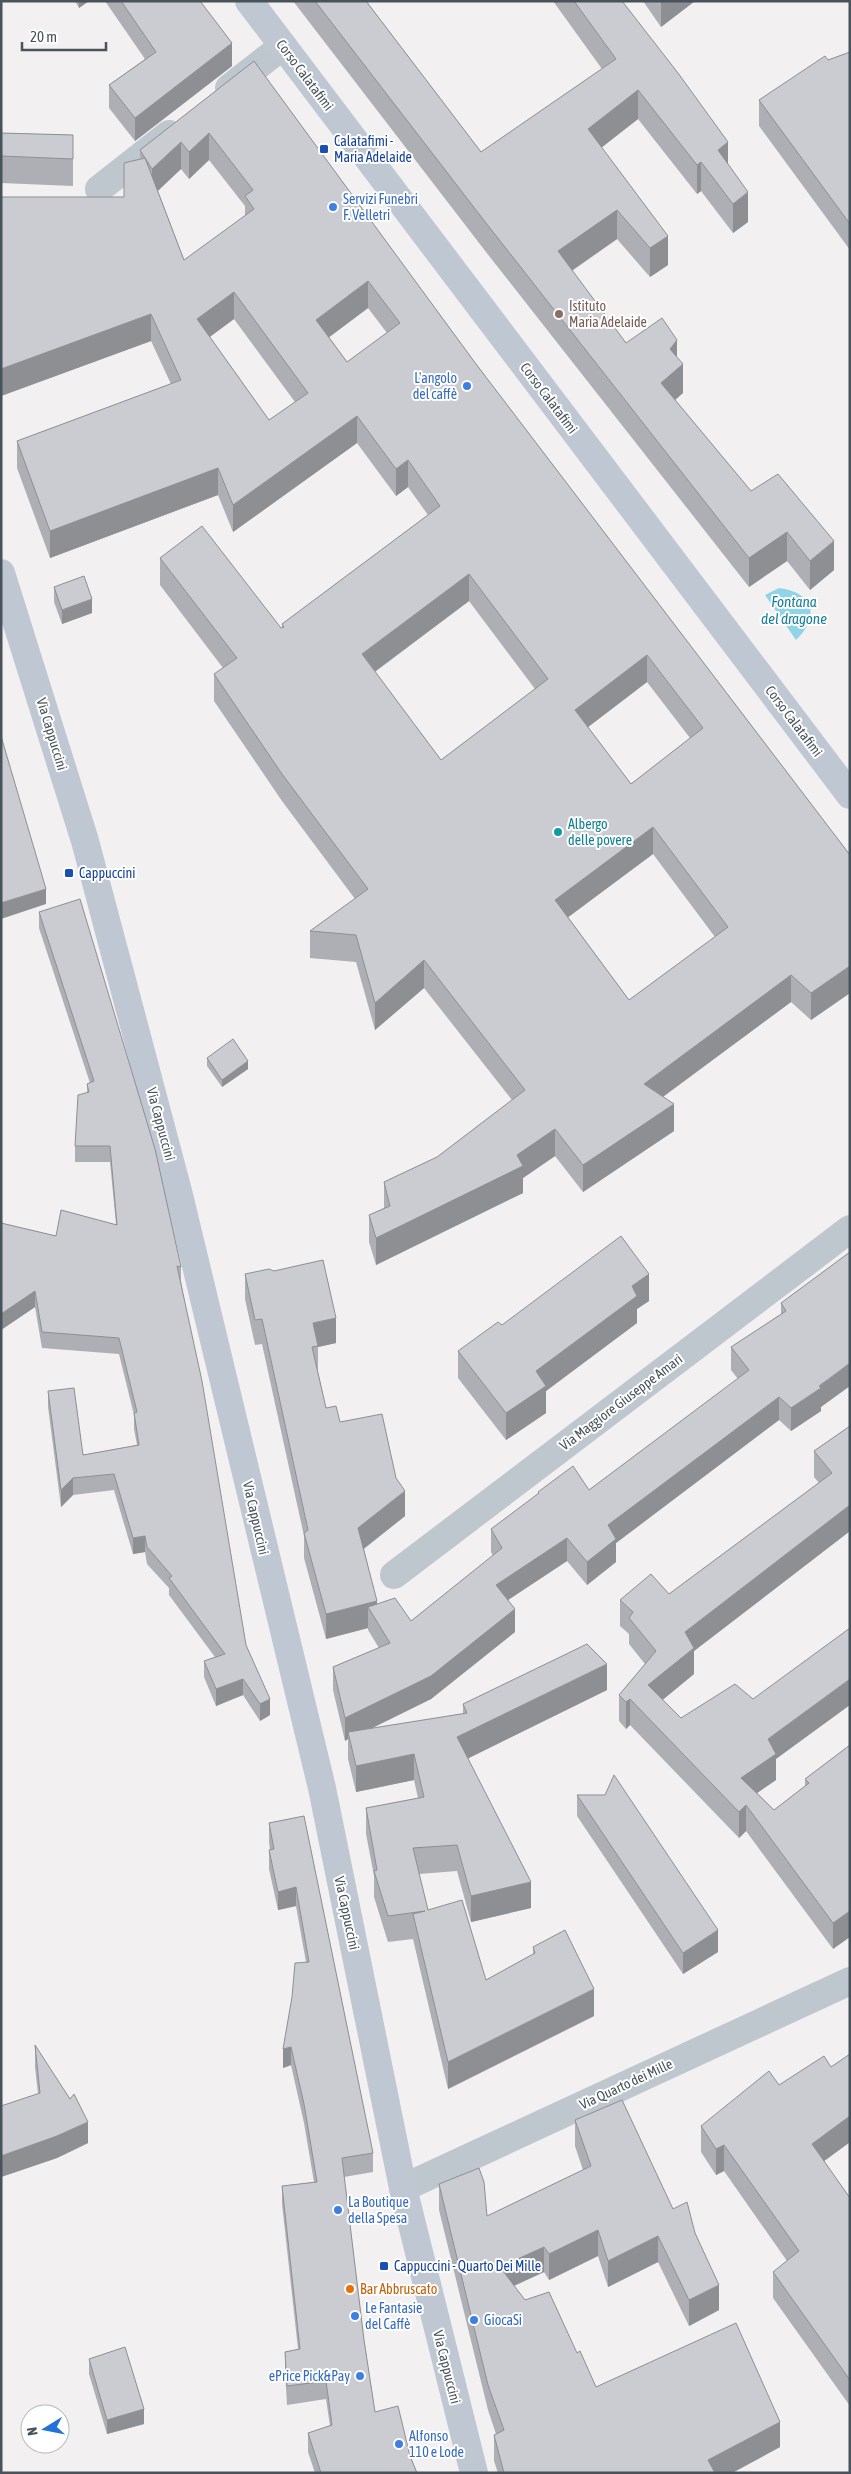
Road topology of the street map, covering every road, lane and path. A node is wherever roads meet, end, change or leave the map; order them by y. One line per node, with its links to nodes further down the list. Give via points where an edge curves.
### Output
1 (249, 1): 2 (street, Corso Calatafimi)
2 (283, 46): 3 (street); 5 (street, Corso Calatafimi)
3 (98, 189)
4 (1, 573): 9 (street, Via Cappuccini, via 86,841 178,1191 322,1788)
5 (850, 795)
6 (850, 1229): 7 (street, Via Maggiore Giuseppe Amari)
7 (394, 1575)
8 (850, 1981): 9 (street, Via Quarto dei Mille)
9 (403, 2188): 10 (street, Via Cappuccini)
10 (474, 2473)

